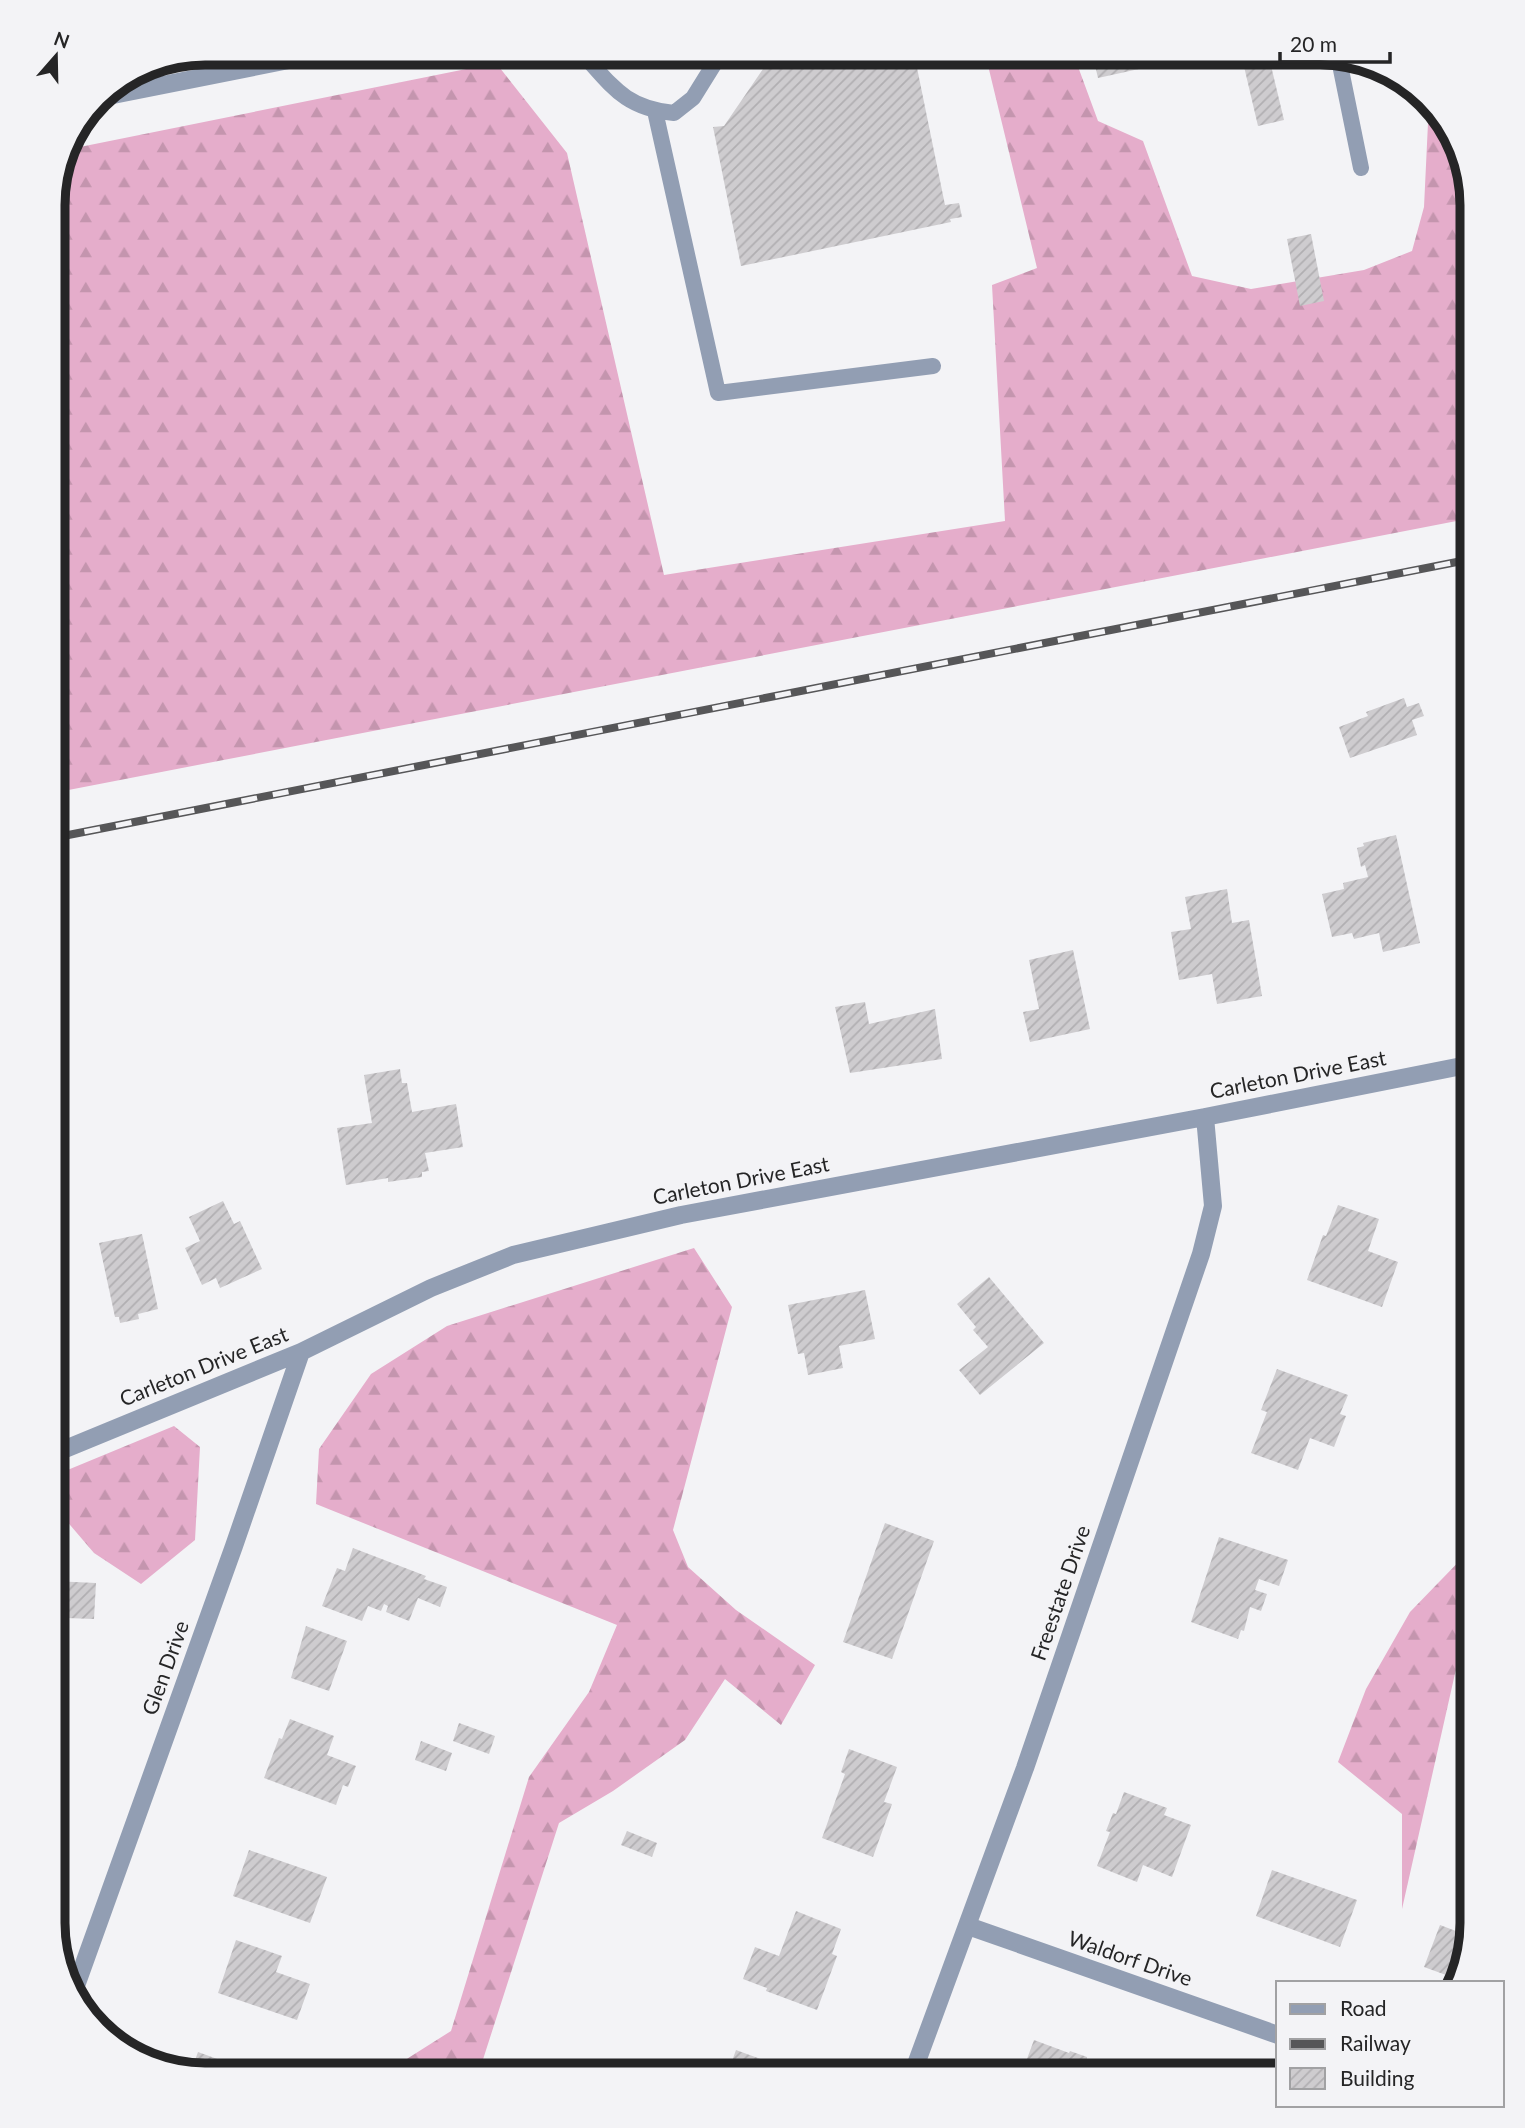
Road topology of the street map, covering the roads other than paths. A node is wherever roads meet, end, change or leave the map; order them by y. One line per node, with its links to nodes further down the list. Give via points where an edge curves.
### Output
1 (260, 65): 5 (street)
2 (593, 65): 6 (lane, via 620,95)
3 (714, 65): 6 (lane, via 693,98 674,113)
4 (1340, 66): 7 (lane)
5 (119, 94)
6 (655, 111): 8 (lane, via 718,393)
7 (1362, 168)
8 (933, 366)
9 (1460, 1066): 10 (street, Carleton Drive East)
10 (1205, 1117): 11 (street, Carleton Drive East, via 681,1214 513,1255 431,1288); 13 (street, Freestate Drive, via 1213,1206 1201,1254)
11 (301, 1352): 12 (street, Carleton Drive East); 14 (street, Glen Drive)
12 (65, 1449)
13 (968, 1926): 15 (street, Waldorf Drive); 16 (street, Freestate Drive)
14 (77, 1982)
15 (1276, 2034)
16 (917, 2063)

